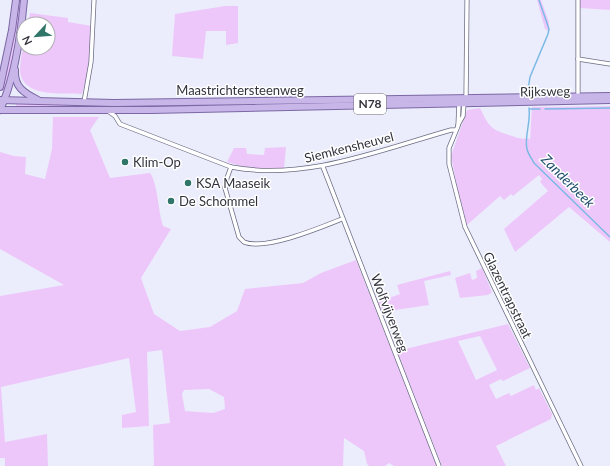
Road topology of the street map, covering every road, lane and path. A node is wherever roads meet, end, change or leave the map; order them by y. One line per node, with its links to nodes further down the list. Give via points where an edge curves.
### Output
1 (16, 0): 11 (main road)
2 (24, 0): 6 (main road, N78)
3 (94, 0): 20 (street, via 91,62)
4 (467, 0): 19 (street, Glazentrapstraat)
5 (578, 0): 9 (street)
6 (22, 16)
7 (16, 49): 14 (main road, N78)
8 (16, 56): 15 (main road, via 15,79 22,90)
9 (578, 59): 10 (street); 12 (street)
10 (610, 64)
11 (0, 87)
12 (578, 96): 13 (main road, Rijksweg / N78); 17 (main road, Rijksweg / N78)
13 (610, 96)
14 (2, 100): 15 (main road, Maastrichtersteenweg / N78); 22 (main road, N78)
15 (39, 100): 20 (main road, Maastrichtersteenweg / N78)
16 (202, 100): 19 (main road, Maastrichtersteenweg / N78); 20 (main road, Maastrichtersteenweg / N78); 21 (main road, via 203,106)
17 (480, 100): 18 (main road, Rijksweg / N78); 19 (main road, Maastrichtersteenweg / N78)
18 (610, 100)
19 (463, 101): 21 (main road, Maastrichtersteenweg / N78); 26 (street, Glazentrapstraat)
20 (84, 102)
21 (198, 108): 24 (main road, Maastrichtersteenweg / N78)
22 (0, 110): 23 (main road, Maastrichtersteenweg / N78)
23 (107, 110): 24 (main road, Maastrichtersteenweg / N78); 25 (street, Siemkensheuvel)
24 (120, 110): 25 (street)
25 (115, 116): 28 (street, Siemkensheuvel, via 120,124)
26 (457, 128): 27 (street, Siemkensheuvel); 31 (street, Glazentrapstraat, via 449,148 449,164 465,227)
27 (323, 167): 28 (street, Siemkensheuvel, via 281,172); 29 (street, Wolfvijverweg)
28 (231, 168): 29 (street, via 226,188 239,237 247,243 272,242 300,236)
29 (342, 219): 30 (street, Wolfvijverweg)
30 (439, 466)
31 (581, 466)

